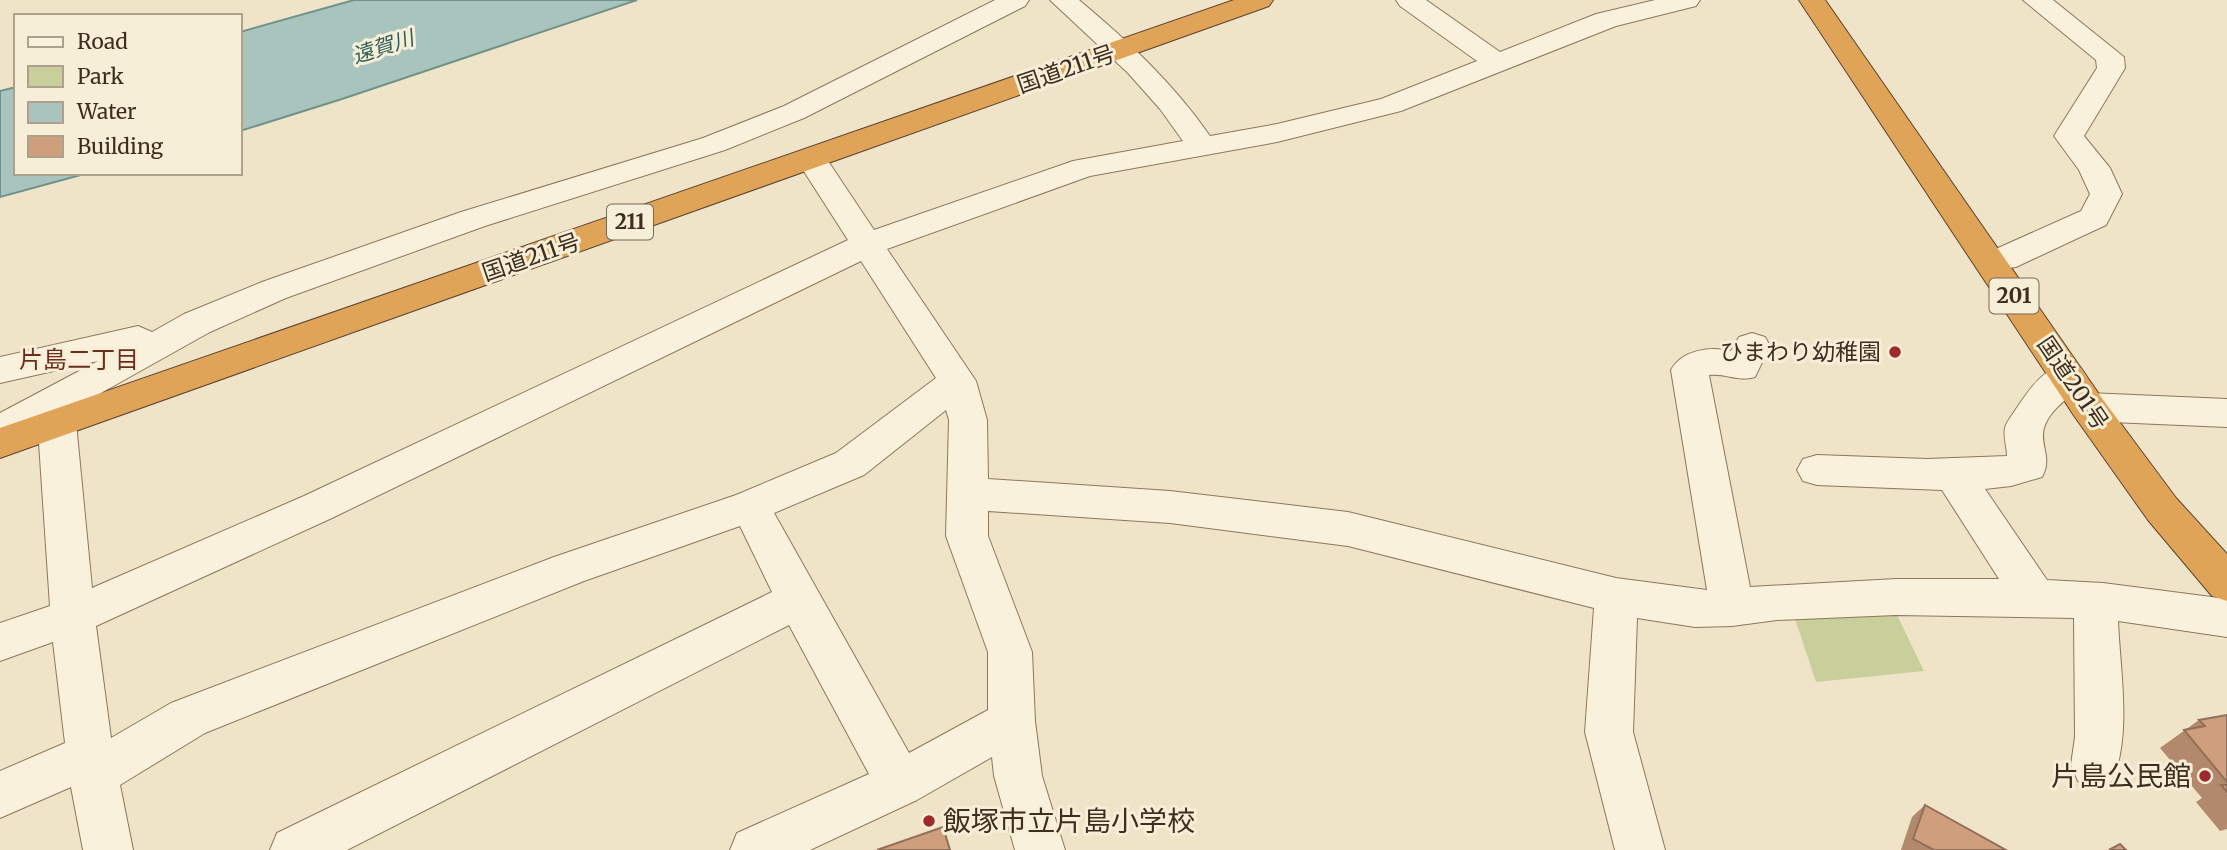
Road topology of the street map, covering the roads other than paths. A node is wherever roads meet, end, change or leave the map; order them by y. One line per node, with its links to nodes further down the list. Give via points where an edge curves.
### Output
1 (1016, 0): 14 (street, via 794,112 713,145 460,224 274,290)
2 (1063, 0): 8 (street)
3 (1260, 0): 8 (highway, 国道211号 / 211)
4 (1409, 0): 9 (street)
5 (1687, 0): 9 (street, via 1606,20)
6 (1812, 0): 13 (highway, 国道201号 / 201)
7 (2036, 0): 13 (street, via 2110,57 2111,68 2069,136 2094,168 2106,194 2094,218 2004,259)
8 (1122, 49): 10 (street, via 1163,90); 11 (highway, 国道211号 / 211)
9 (1499, 64): 10 (street, via 1391,106)
10 (1202, 145): 12 (street, via 1084,168)
11 (811, 159): 12 (street); 20 (highway, 国道211号 / 211)
12 (868, 244): 17 (street); 33 (street, via 318,507)
13 (1990, 260): 18 (highway, 国道201号 / 201)
14 (197, 323): 16 (street); 21 (street)
15 (1752, 346): 32 (street, via 1742,368 1727,361 1700,362 1689,370)
16 (0, 370)
17 (957, 381): 25 (street, via 968,421); 26 (street, via 850,464)
18 (2078, 392): 19 (street); 24 (street, via 2048,391 2024,428 2028,466 2016,472); 27 (highway, 国道201号 / 201, via 2162,509)
19 (2227, 413)
20 (57, 423): 22 (highway, 国道211号 / 211); 33 (street)
21 (0, 431)
22 (0, 443)
23 (1817, 470): 24 (street)
24 (1953, 474): 29 (street)
25 (969, 494): 28 (street, via 1170,507 1348,529); 36 (street, via 967,536 1010,652)
26 (750, 506): 30 (street); 38 (street, via 569,569 188,718)
27 (2227, 583)
28 (1616, 597): 32 (street, via 1695,609); 45 (street, via 1609,732)
29 (2035, 598): 31 (street); 32 (street, via 1896,597 1777,601)
30 (798, 600): 39 (street); 42 (street)
31 (2095, 601): 34 (street); 37 (street, via 2099,737)
32 (1732, 608)
33 (72, 617): 35 (street); 38 (street)
34 (2227, 618)
35 (0, 642)
36 (1012, 722): 39 (street); 44 (street, via 1018,776)
37 (2095, 765)
38 (90, 766): 40 (street); 41 (street)
39 (901, 784): 43 (street)
40 (0, 795)
41 (108, 850)
42 (295, 850)
43 (755, 850)
44 (1040, 850)
45 (1640, 850)

